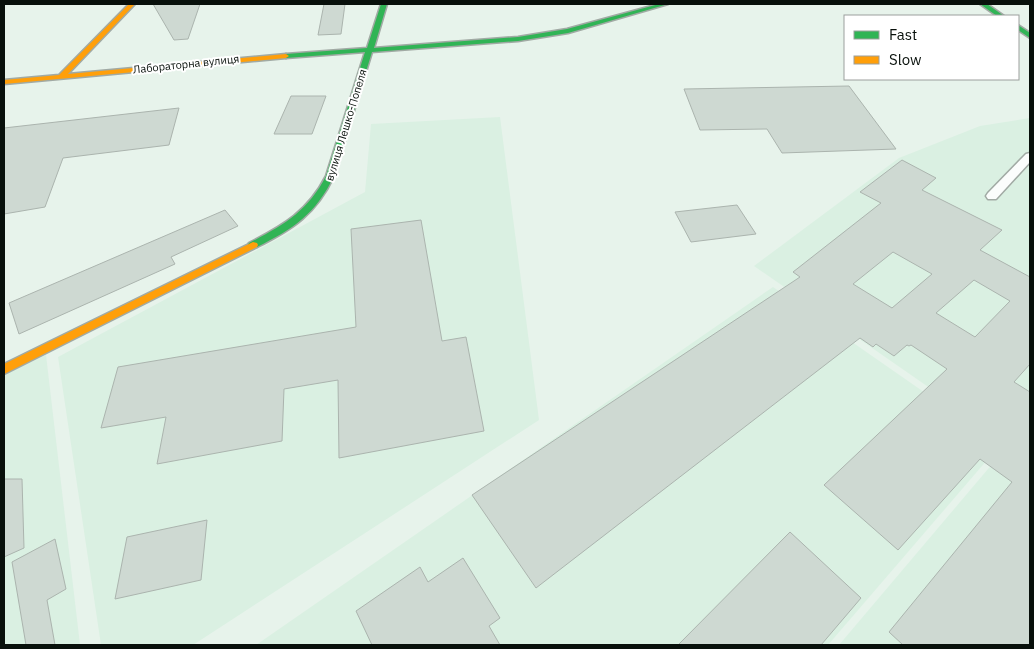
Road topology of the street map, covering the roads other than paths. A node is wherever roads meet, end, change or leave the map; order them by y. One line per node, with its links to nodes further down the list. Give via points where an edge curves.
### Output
1 (132, 4): 9 (street)
2 (384, 4): 8 (street, вулиця Лешко-Попеля)
3 (665, 4): 8 (street, via 568,31 518,39)
4 (983, 4): 5 (street)
5 (1000, 15)
6 (1019, 29): 7 (street)
7 (1030, 36)
8 (369, 50): 9 (street, Лабораторна вулиця, via 238,58); 13 (street, вулиця Лешко-Попеля, via 324,195 307,213 283,230)
9 (62, 76): 10 (street, Лабораторна вулиця)
10 (4, 82)
11 (1030, 156): 12 (lane)
12 (992, 196)
13 (4, 369)

